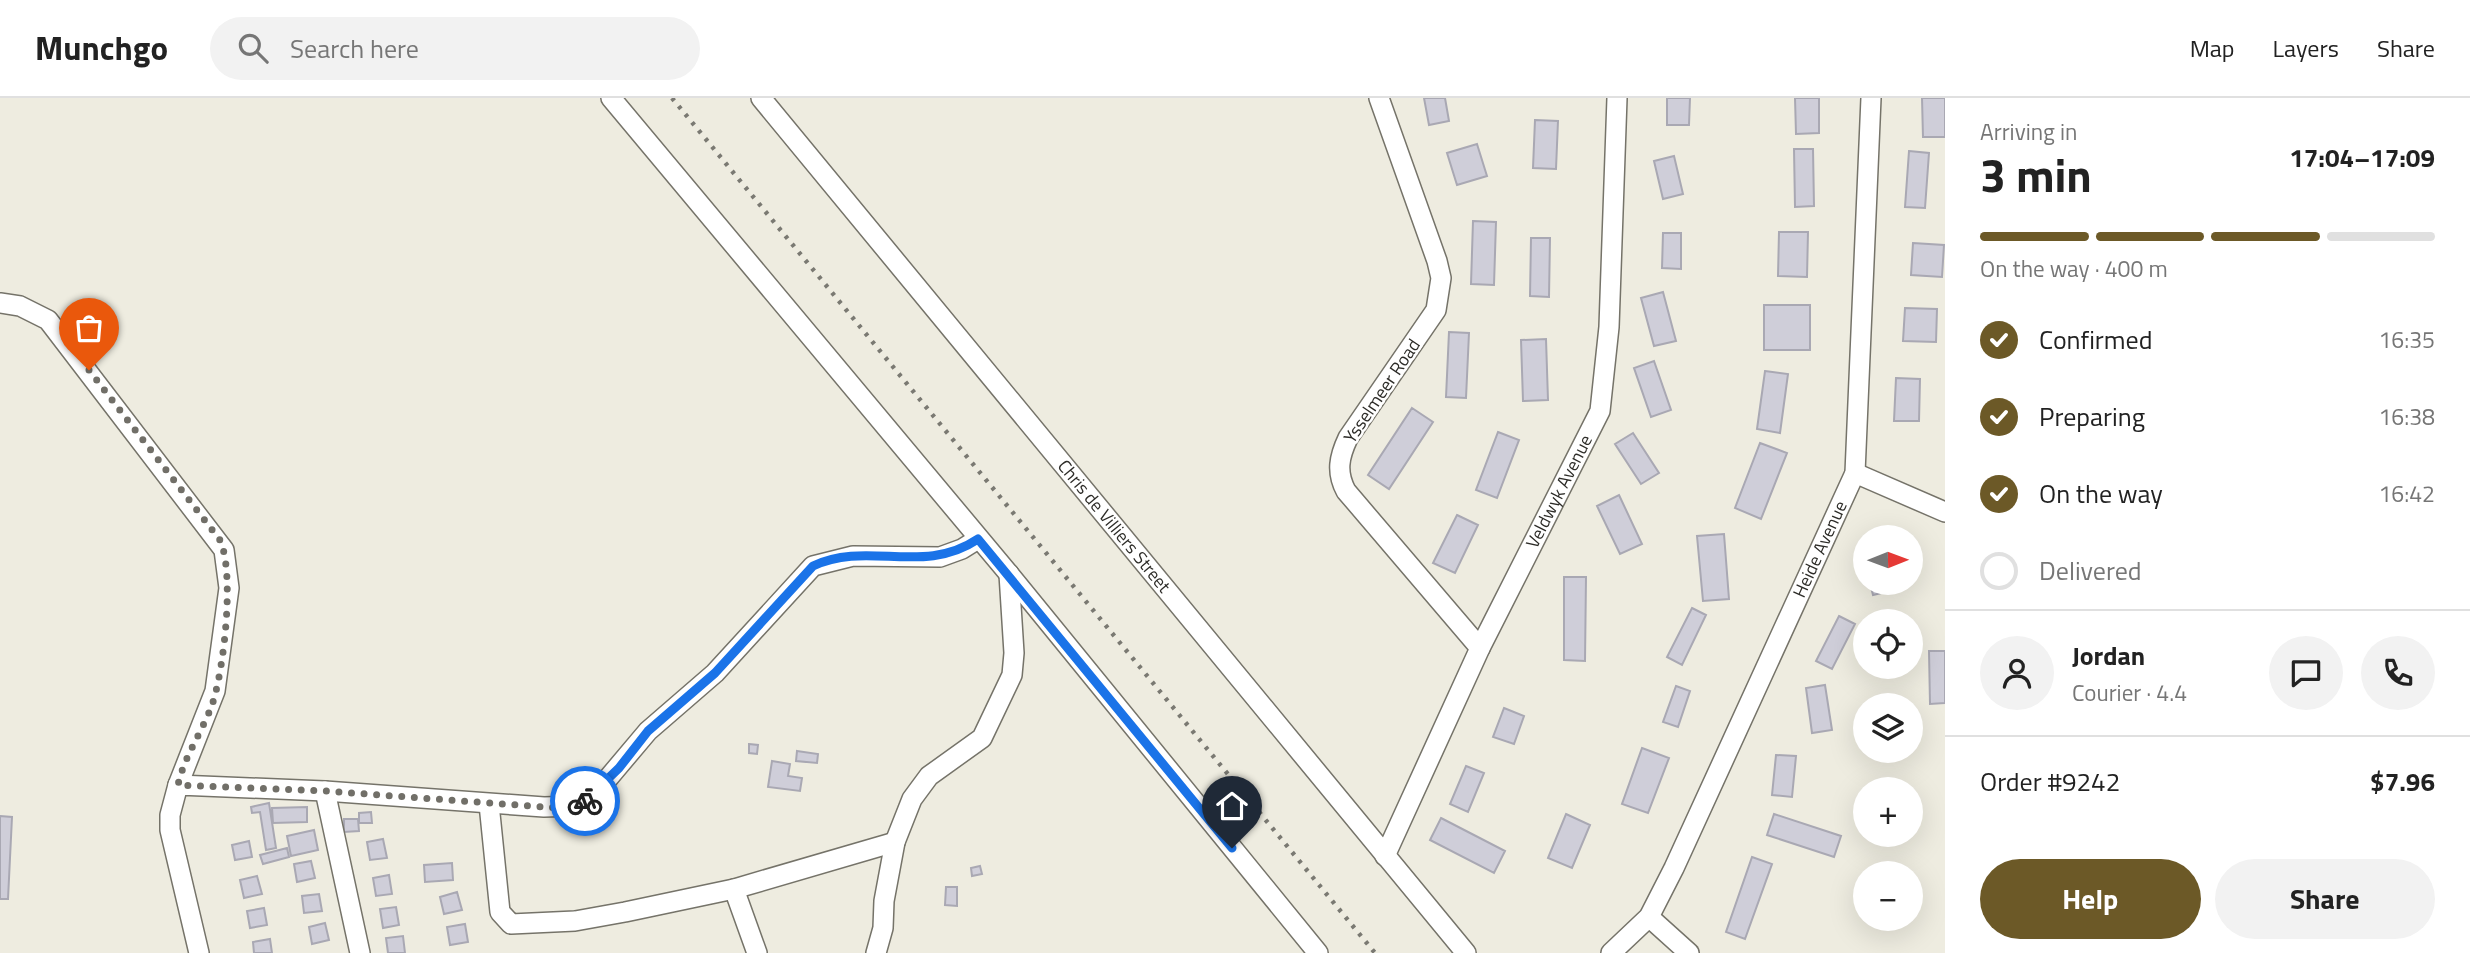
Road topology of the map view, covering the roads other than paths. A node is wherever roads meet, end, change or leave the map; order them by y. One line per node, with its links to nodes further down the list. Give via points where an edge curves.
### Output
1 (611, 98): 9 (street)
2 (761, 98): 16 (street, Chris de Villiers Street)
3 (1379, 98): 11 (street, Ysselmeer Road, via 1437,261 1440,295 1436,310 1348,439 1339,473 1346,491)
4 (1617, 98): 11 (street, Veldwyk Avenue, via 1609,327 1600,411)
5 (1871, 98): 7 (street, Heide Avenue)
6 (0, 303): 12 (street, via 19,306 48,320 224,550 229,588 215,691)
7 (1855, 473): 8 (street); 18 (street, Heide Avenue)
8 (1945, 512)
9 (978, 539): 10 (street); 14 (street, via 940,556 853,556 813,566 715,673 648,731 584,803 564,808)
10 (1009, 574): 15 (street, via 1012,675 982,738 929,776 912,799); 23 (street)
11 (1480, 648): 16 (street, Veldwyk Avenue)
12 (178, 785): 13 (street); 19 (street, via 170,830)
13 (325, 791): 14 (street); 20 (street)
14 (489, 804): 17 (street, via 500,912 511,924 575,921)
15 (895, 842): 17 (street); 22 (street)
16 (1385, 856): 24 (street, Chris de Villiers Street)
17 (734, 889): 21 (street)
18 (1649, 917): 25 (street, Heide Avenue); 26 (street)
19 (199, 953)
20 (360, 953)
21 (757, 953)
22 (876, 953)
23 (1318, 953)
24 (1466, 953)
25 (1611, 953)
26 (1689, 953)

